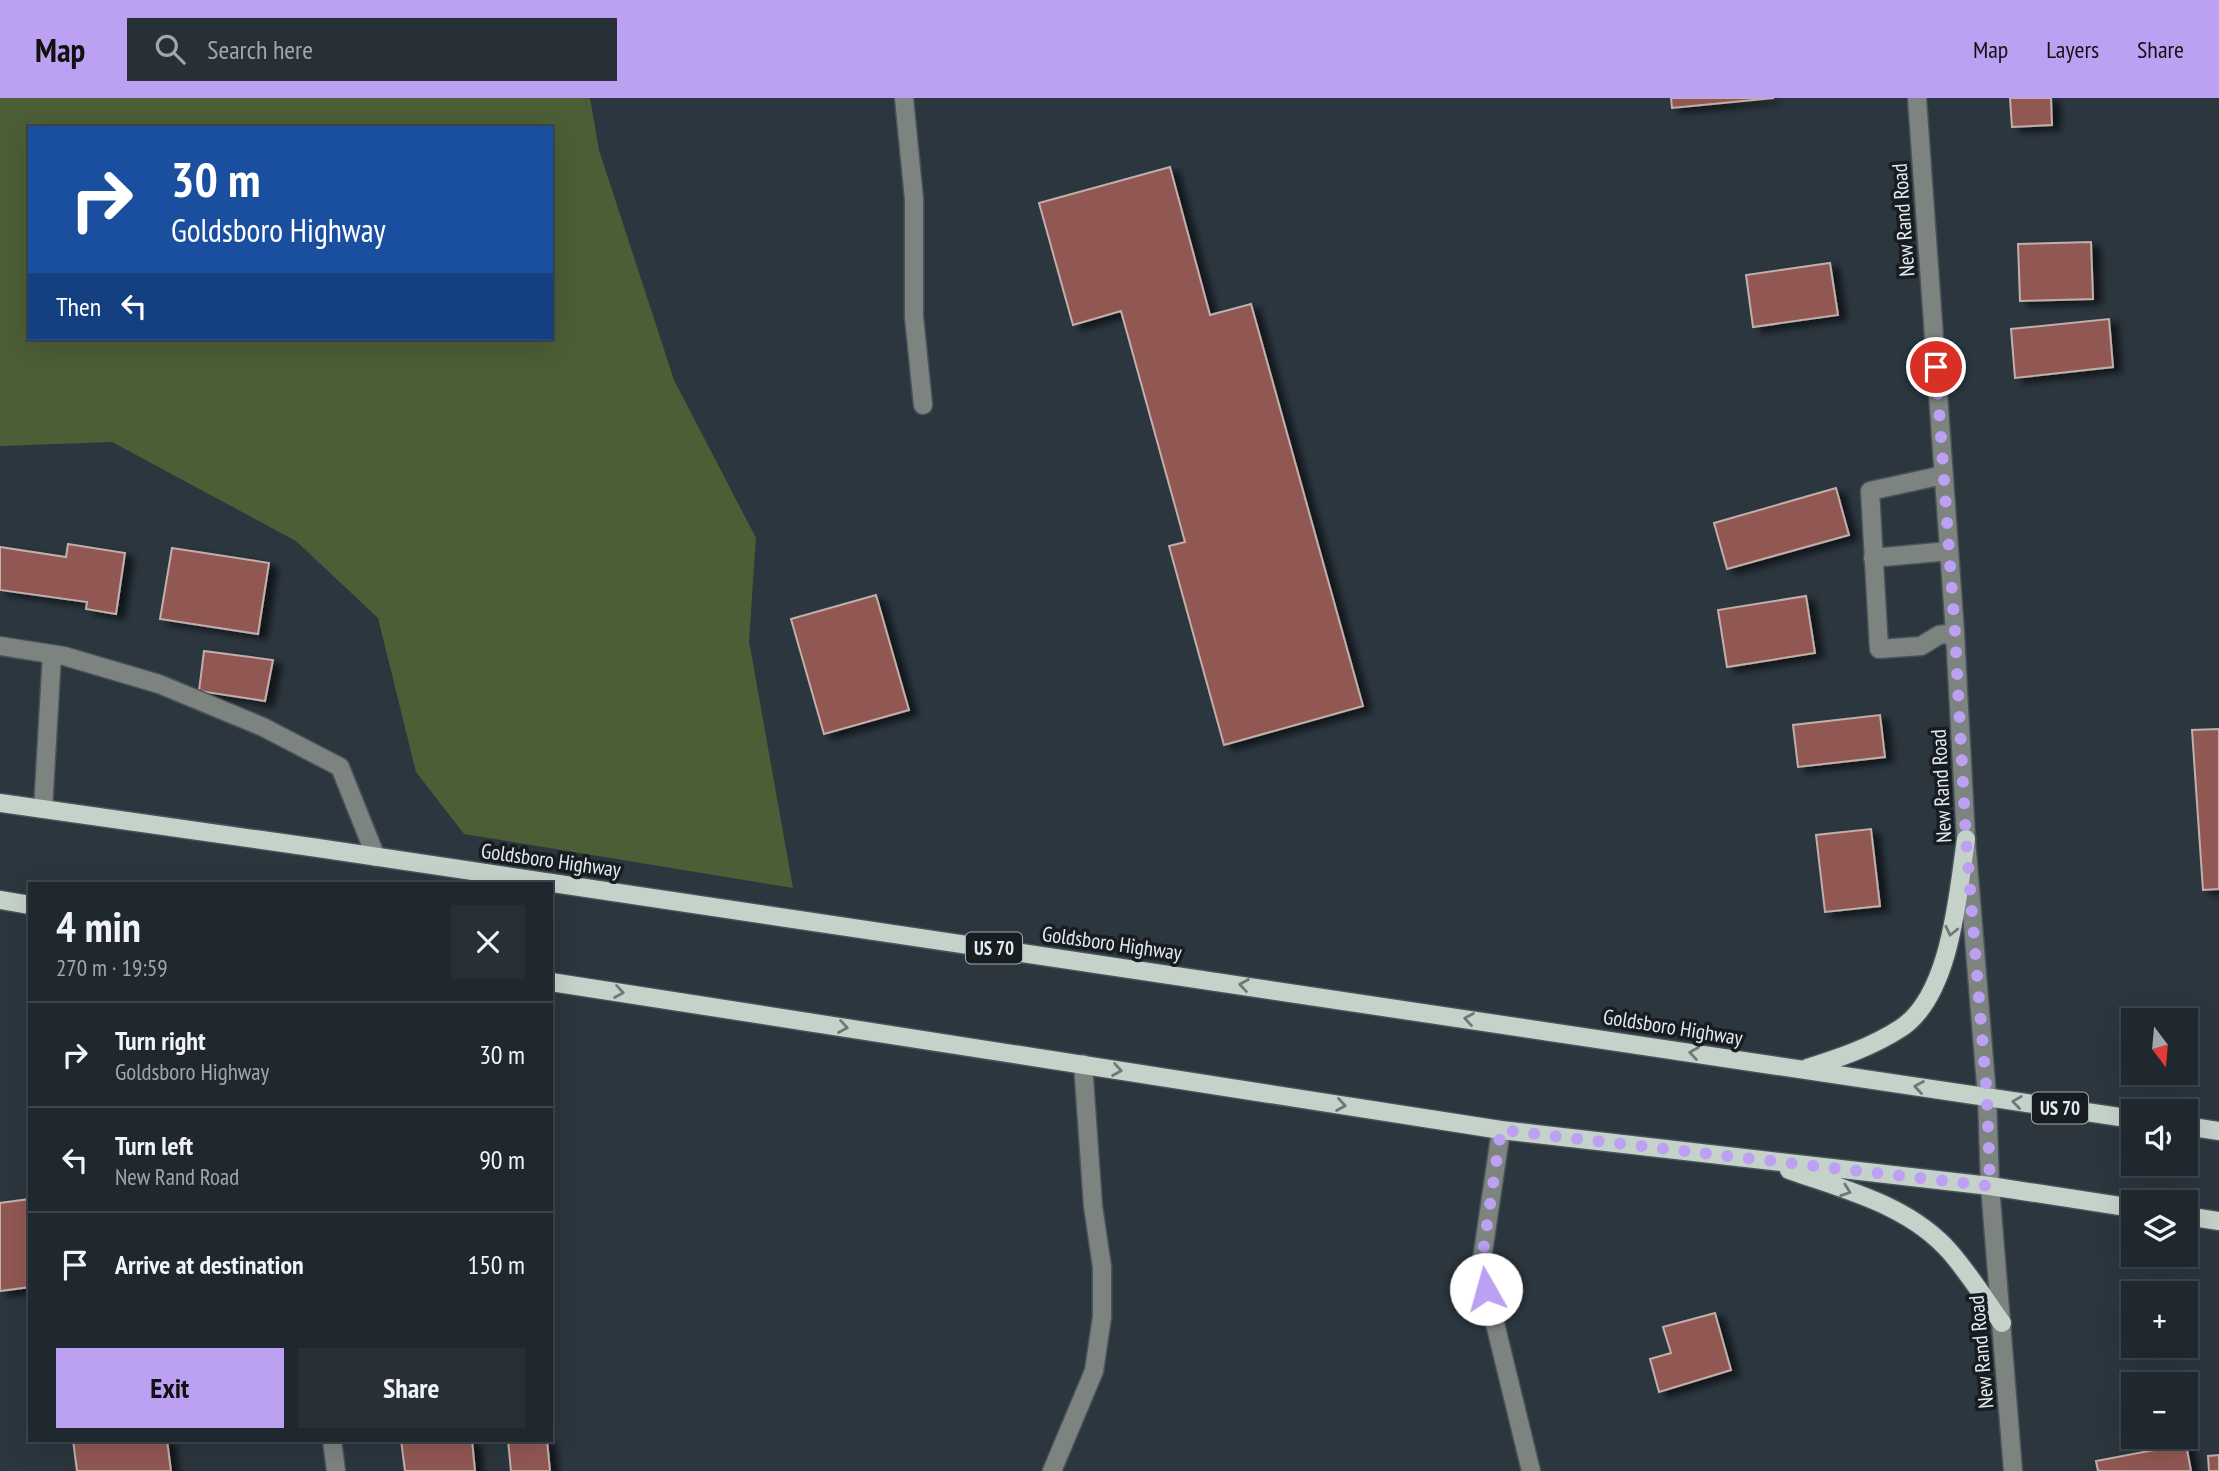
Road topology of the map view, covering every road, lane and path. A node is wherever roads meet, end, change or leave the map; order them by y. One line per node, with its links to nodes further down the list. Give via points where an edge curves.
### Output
1 (904, 98): 3 (street, via 914,199 914,317)
2 (1917, 98): 4 (street, New Rand Road)
3 (923, 405)
4 (1943, 475): 5 (street, New Rand Road); 6 (street, via 1870,491)
5 (1949, 551): 6 (street); 7 (street, New Rand Road)
6 (1873, 558): 7 (street, via 1879,649 1921,646 1939,635)
7 (1955, 633): 12 (street, New Rand Road)
8 (0, 646): 9 (street)
9 (52, 654): 11 (street); 13 (street, via 159,684 263,727 340,767)
10 (0, 803): 11 (main road, Goldsboro Highway / US 70)
11 (43, 809): 13 (main road, Goldsboro Highway / US 70)
12 (1966, 839): 20 (main road, one-way to 20, via 1949,941 1921,1008 1903,1027 1874,1043); 21 (street, New Rand Road)
13 (376, 857): 14 (main road, Goldsboro Highway / US 70, one-way to 13)
14 (543, 882)
15 (553, 883): 20 (main road, Goldsboro Highway / US 70, one-way to 15)
16 (0, 900): 17 (main road)
17 (28, 905)
18 (553, 982): 19 (main road, one-way to 19)
19 (1083, 1064): 24 (main road, one-way to 24); 34 (street, via 1102,1267 1102,1317 1094,1371)
20 (1802, 1070): 21 (main road, Goldsboro Highway / US 70, one-way to 20)
21 (1987, 1097): 22 (main road, Goldsboro Highway / US 70, one-way to 21); 27 (street, New Rand Road)
22 (2121, 1117)
23 (2198, 1128): 25 (main road)
24 (1501, 1130): 26 (main road); 35 (street, via 1481,1266)
25 (2219, 1131)
26 (1759, 1159): 27 (main road); 31 (main road, one-way to 31, via 1903,1213 1950,1252)
27 (1990, 1186): 28 (main road); 31 (street, New Rand Road)
28 (2121, 1206)
29 (2198, 1218): 30 (main road)
30 (2219, 1221)
31 (2002, 1323): 36 (street, New Rand Road)
32 (332, 1442): 33 (street)
33 (336, 1471)
34 (1052, 1471)
35 (1531, 1471)
36 (2013, 1471)

